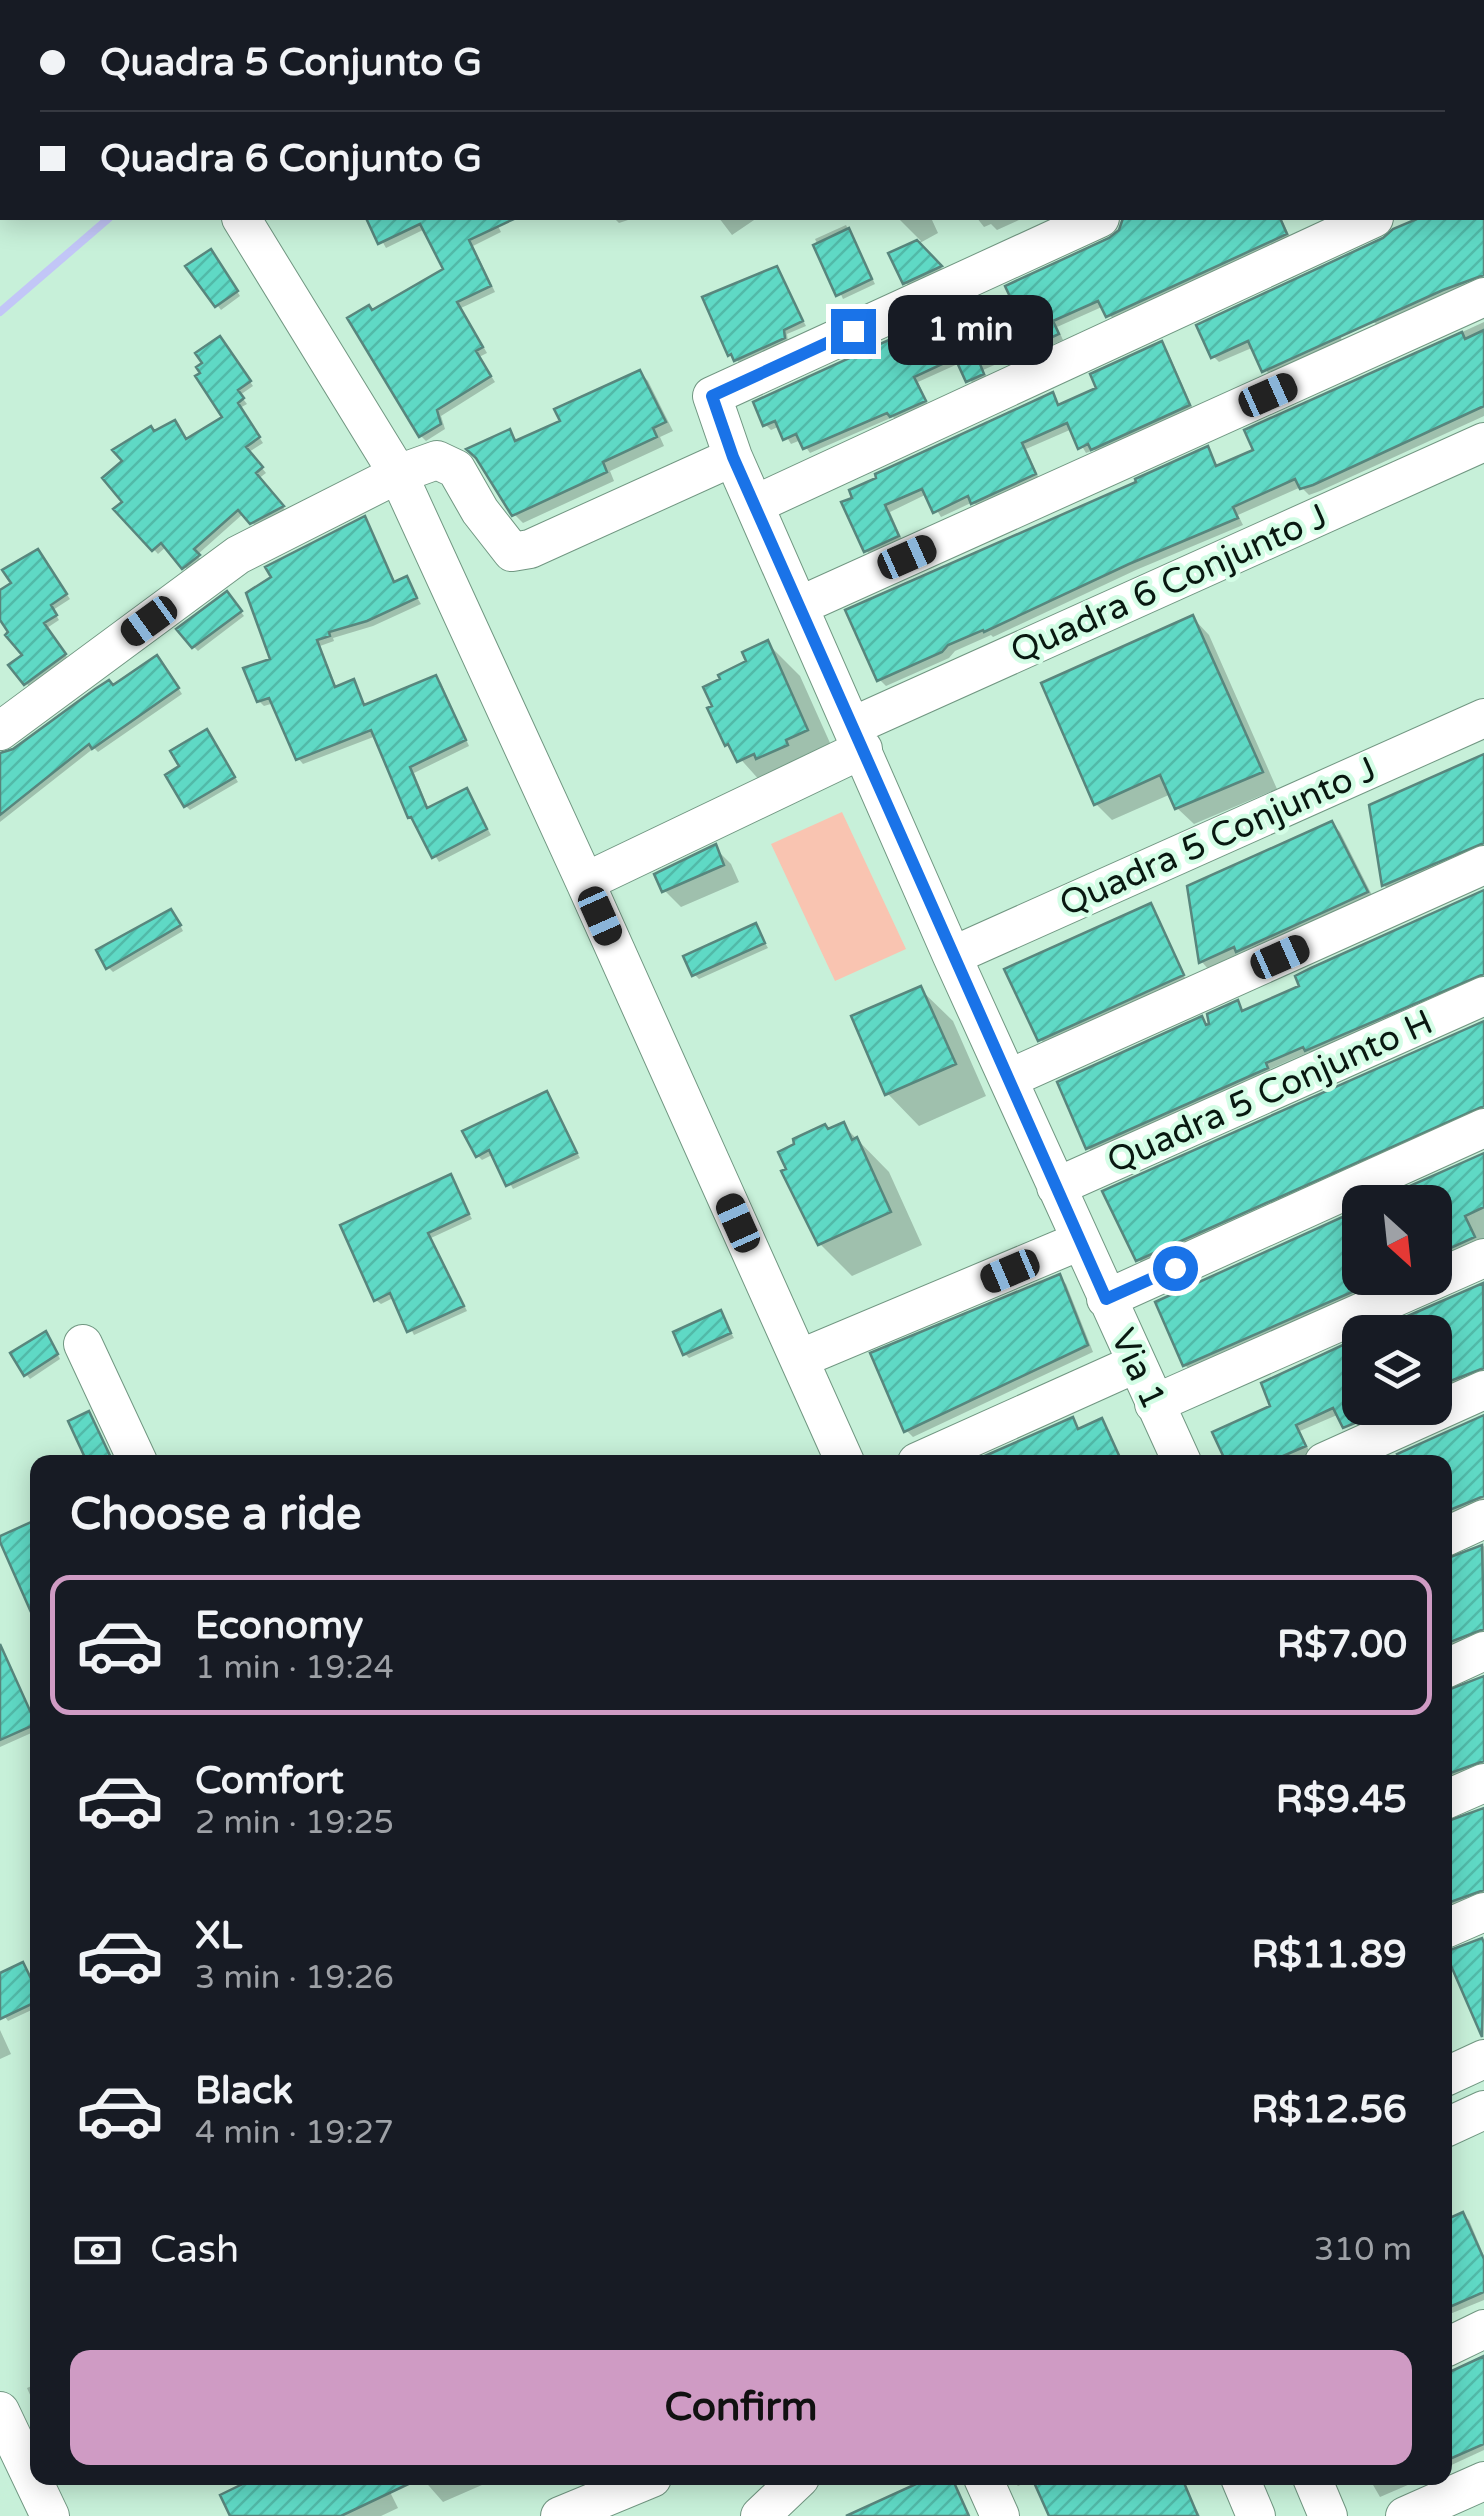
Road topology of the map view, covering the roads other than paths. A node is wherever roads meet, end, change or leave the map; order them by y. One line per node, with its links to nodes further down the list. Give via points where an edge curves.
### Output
1 (243, 220): 7 (street)
2 (1096, 220): 6 (street, Via 1, via 712,396)
3 (1370, 220): 8 (street)
4 (1484, 297): 9 (street)
5 (1484, 442): 12 (street, Quadra 6 Conjunto J)
6 (733, 457): 7 (street, via 523,552 503,543 456,470 437,460); 8 (street, Via 1)
7 (398, 474): 11 (street, via 238,555); 14 (street)
8 (756, 504): 9 (street, Via 1)
9 (799, 606): 12 (street, Via 1)
10 (1484, 718): 15 (street, Quadra 5 Conjunto J)
11 (0, 731)
12 (858, 737): 14 (street, Quadra 6 Conjunto J); 15 (street, Via 1)
13 (1484, 865): 17 (street)
14 (585, 882): 24 (street)
15 (952, 956): 17 (street, Via 1)
16 (1484, 996): 19 (street, Quadra 5 Conjunto H)
17 (1008, 1079): 19 (street, Via 1)
18 (1484, 1128): 22 (street)
19 (1056, 1187): 20 (street, Via 1)
20 (1080, 1241): 22 (street, Via 1); 24 (street)
21 (1484, 1258): 27 (street)
22 (1106, 1299): 25 (street, Via 1)
23 (83, 1344): 28 (street)
24 (799, 1359): 29 (street)
25 (1135, 1364): 27 (street, Via 1); 30 (street)
26 (1484, 1390): 32 (street)
27 (1154, 1404): 31 (street, Via 1)
28 (135, 1455)
29 (841, 1455)
30 (934, 1455)
31 (1179, 1455)
32 (1340, 1455)
33 (1484, 1519): 34 (street)
34 (1452, 1534)
35 (1484, 1652): 36 (street)
36 (1452, 1666)
37 (1484, 1783): 38 (street)
38 (1452, 1797)
39 (1484, 1912): 40 (street)
40 (1452, 1926)
41 (1484, 2329): 42 (street)
42 (1452, 2345)
43 (0, 2411): 44 (street)
44 (30, 2474)
45 (1484, 2481): 58 (street)
46 (35, 2485): 53 (street)
47 (794, 2485): 52 (street)
48 (986, 2485): 55 (street)
49 (1243, 2485): 56 (street)
50 (1315, 2485): 57 (street)
51 (596, 2488): 54 (street)
52 (769, 2512)
53 (50, 2516)
54 (560, 2516)
55 (1000, 2516)
56 (1256, 2516)
57 (1328, 2516)
58 (1406, 2516)

